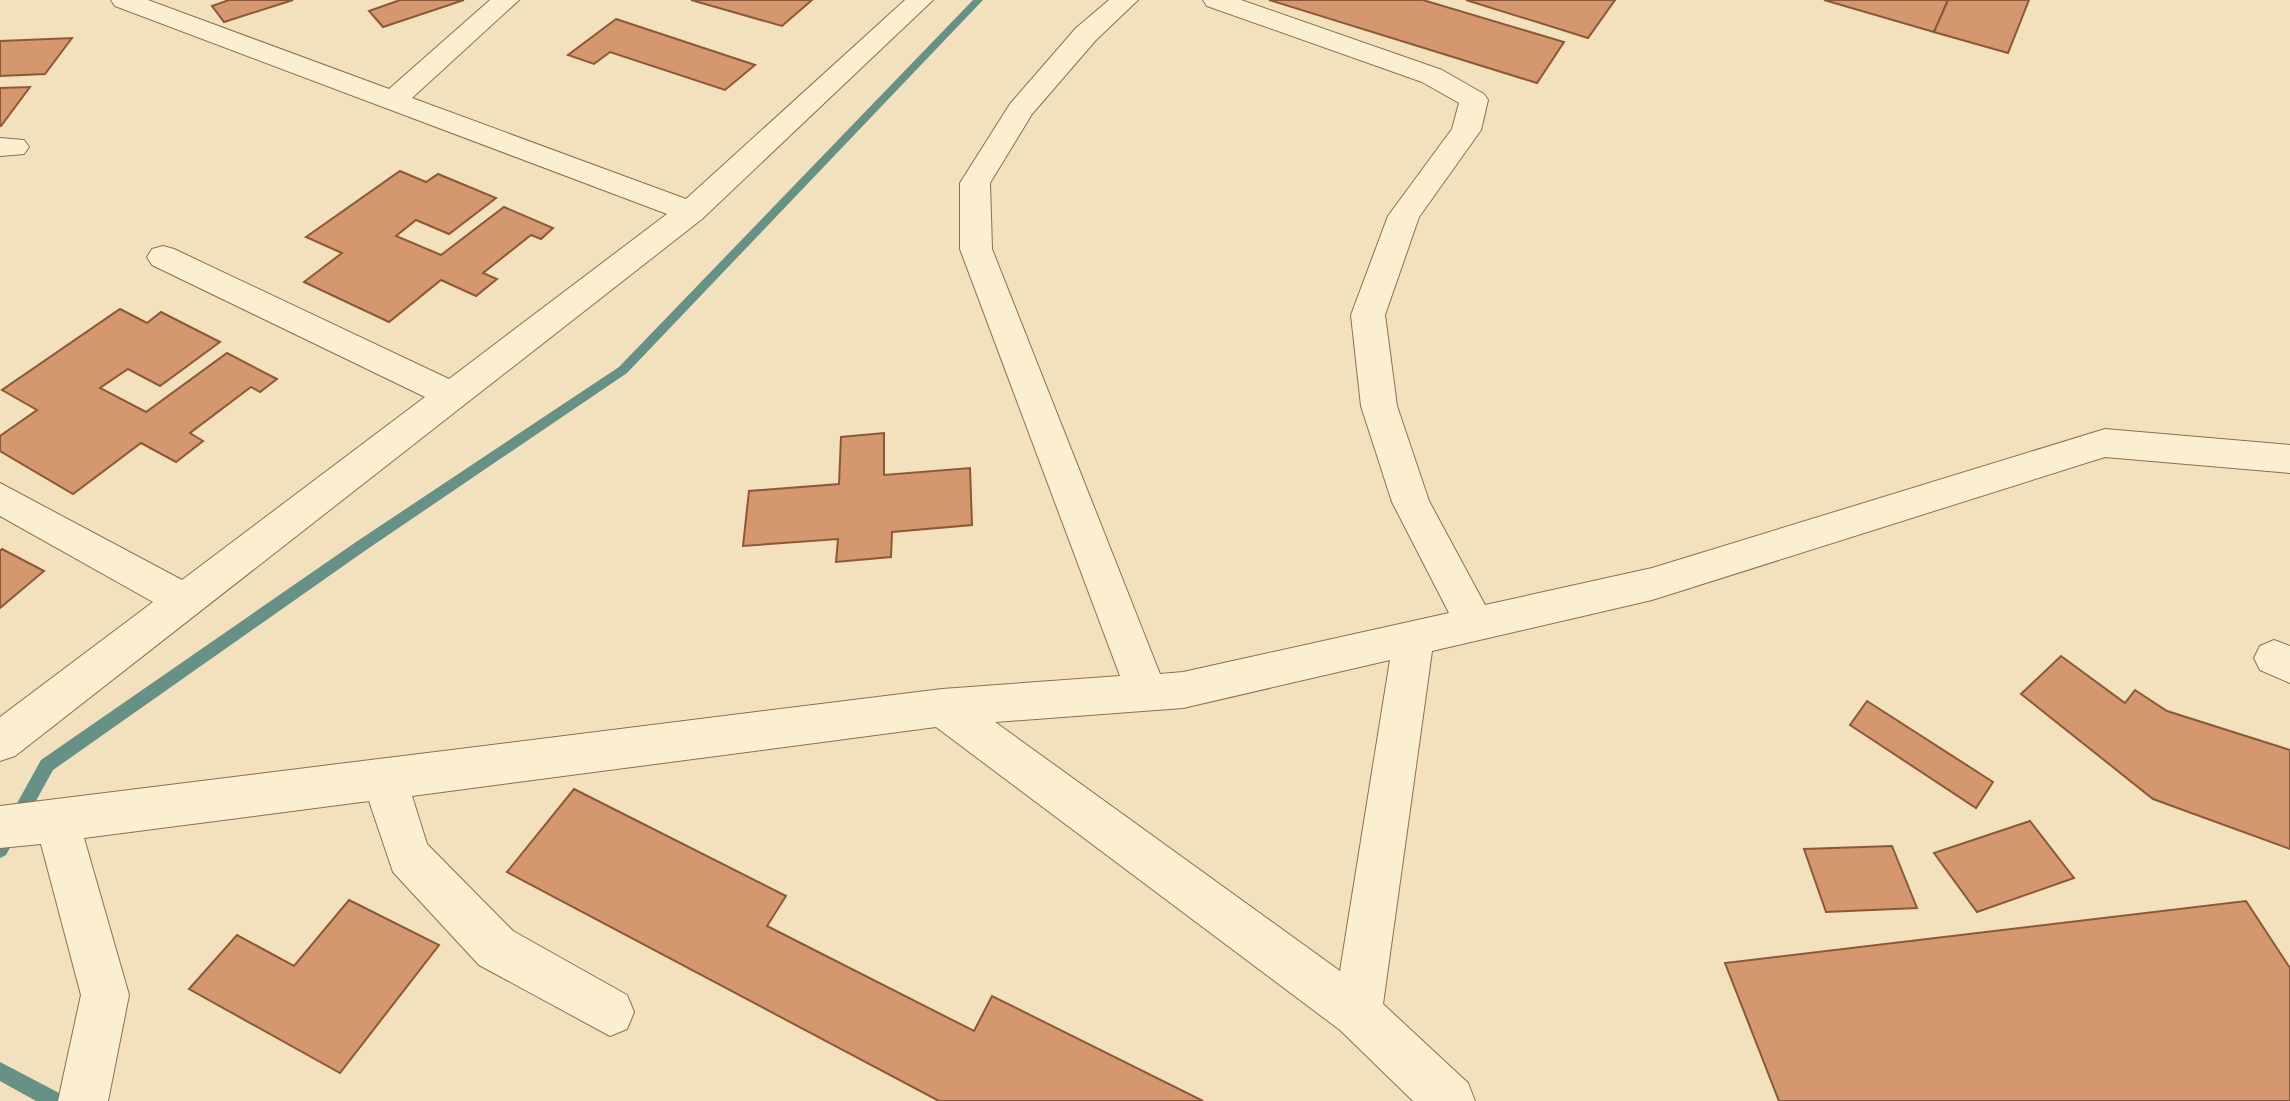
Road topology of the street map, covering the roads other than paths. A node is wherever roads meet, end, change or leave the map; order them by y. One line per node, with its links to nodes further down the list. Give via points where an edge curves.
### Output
1 (124, 0): 6 (street)
2 (506, 0): 6 (street)
3 (920, 0): 7 (street)
4 (1125, 0): 15 (street, via 1086,34 1020,110 975,183 976,249)
5 (1216, 0): 13 (street, via 1432,76 1474,100 1466,130 1404,216 1367,315 1378,406 1411,502)
6 (393, 100): 7 (street)
7 (691, 212): 9 (street)
8 (163, 257): 9 (street)
9 (454, 396): 12 (street)
10 (2290, 459): 13 (street, via 2105,443 1651,584)
11 (0, 498): 12 (street)
12 (184, 600): 17 (street)
13 (1475, 624): 14 (street)
14 (1414, 638): 15 (street, via 1183,690); 21 (street)
15 (1147, 693): 16 (street)
16 (942, 708): 18 (street); 21 (street)
17 (0, 742)
18 (384, 778): 19 (street); 20 (street, via 409,857 496,948)
19 (30, 823): 22 (street, via 105,995)
20 (610, 1012)
21 (1357, 1013): 23 (street)
22 (83, 1101)
23 (1450, 1101)

